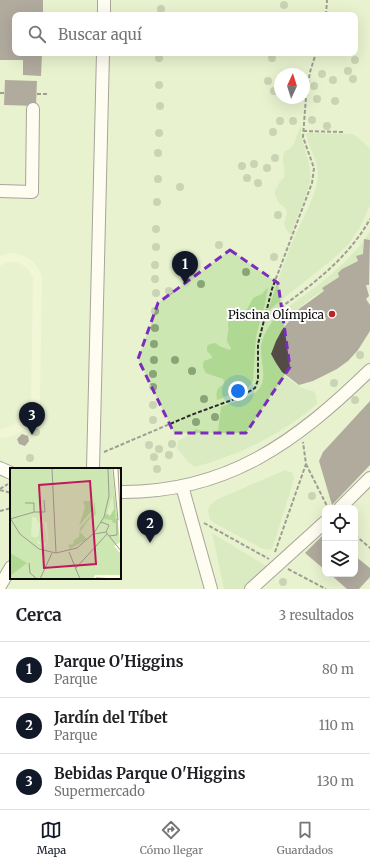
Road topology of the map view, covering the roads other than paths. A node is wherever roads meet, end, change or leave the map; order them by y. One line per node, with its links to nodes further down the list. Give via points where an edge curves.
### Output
1 (104, 0): 2 (lane)
2 (104, 12)
3 (103, 56): 8 (lane)
4 (33, 109): 5 (lane, via 32,192)
5 (0, 191)
6 (367, 375): 11 (lane, via 301,431 271,451 238,469)
7 (0, 468): 9 (lane)
8 (94, 468)
9 (10, 473)
10 (370, 478): 13 (lane)
11 (182, 486): 12 (lane); 17 (lane)
12 (121, 492)
13 (343, 505)
14 (322, 524): 18 (lane, via 275,562)
15 (10, 569): 16 (lane)
16 (0, 586)
17 (211, 589)
18 (251, 589)

